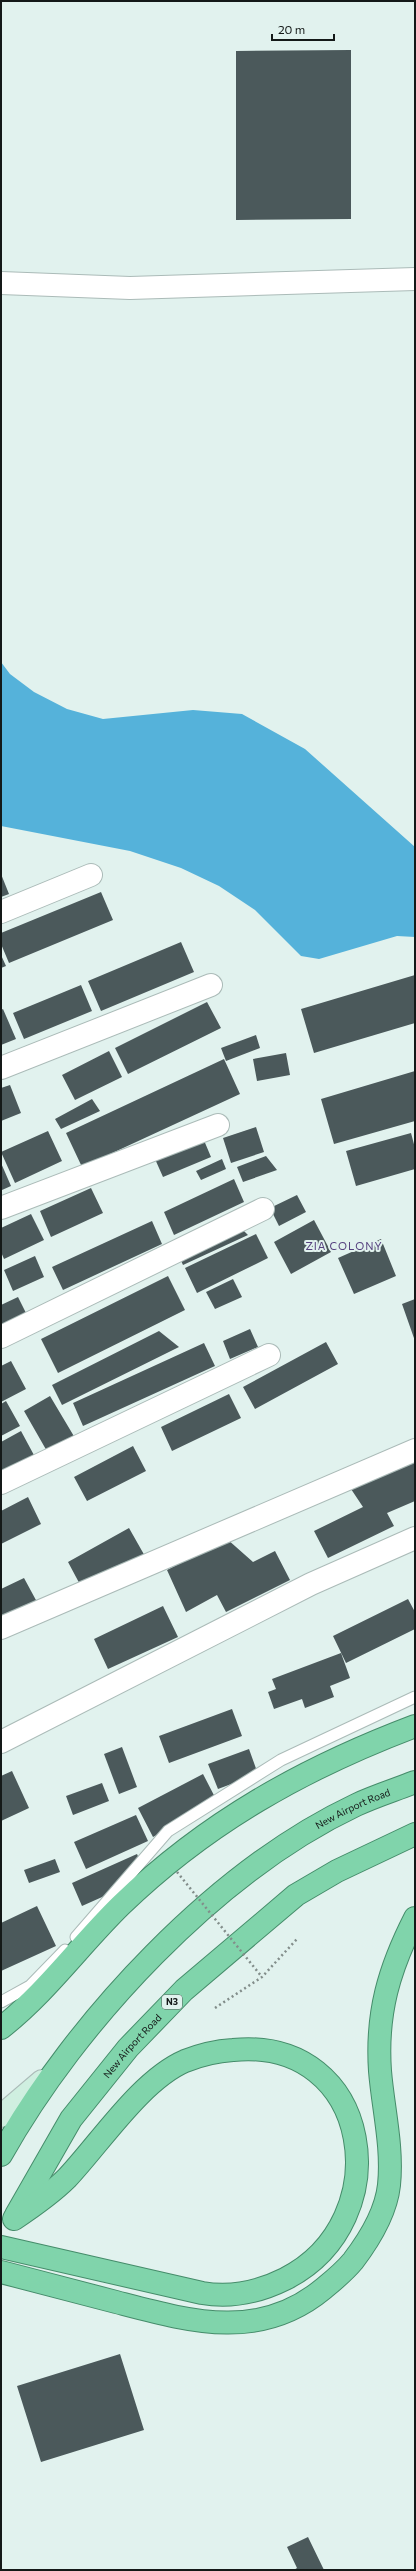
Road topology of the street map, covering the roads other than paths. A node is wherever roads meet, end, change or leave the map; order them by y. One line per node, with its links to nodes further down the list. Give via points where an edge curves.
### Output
1 (415, 279): 2 (street, via 130,288)
2 (1, 283)
3 (91, 875): 4 (street)
4 (1, 912)
5 (211, 985): 6 (street)
6 (1, 1068)
7 (218, 1125): 8 (street)
8 (1, 1208)
9 (263, 1208): 10 (street)
10 (1, 1337)
11 (269, 1355): 13 (street)
12 (415, 1450): 15 (street)
13 (1, 1483)
14 (415, 1538): 18 (street, via 311,1584)
15 (1, 1628)
16 (415, 1697): 22 (lane, via 281,1760 168,1830 63,1952 30,1986)
17 (415, 1726): 23 (highway, via 336,1758 288,1782 233,1814 178,1854 121,1906 52,1980)
18 (1, 1742)
19 (415, 1782): 24 (highway, New Airport Road, via 356,1805 287,1844 210,1902 149,1960)
20 (415, 1834): 27 (highway, New Airport Road / N3, via 337,1871 296,1895 184,1990 128,2048 71,2119)
21 (415, 1918): 30 (highway, via 384,1994 379,2034 389,2186 383,2210 365,2245 345,2271 314,2296 271,2318 249,2323 211,2322 165,2315)
22 (1, 2002)
23 (1, 2028)
24 (54, 2069): 25 (main road, via 18,2104); 26 (highway, New Airport Road)
25 (1, 2116)
26 (1, 2154)
27 (14, 2219): 28 (highway, New Airport Road / N3); 29 (highway, via 41,2201 66,2178 138,2097 183,2062 203,2055 255,2048 282,2052 329,2082 345,2106 354,2132 358,2164 353,2197 338,2230 314,2260 296,2274 254,2291 217,2296)
28 (1, 2243)
29 (1, 2246)
30 (1, 2272)

